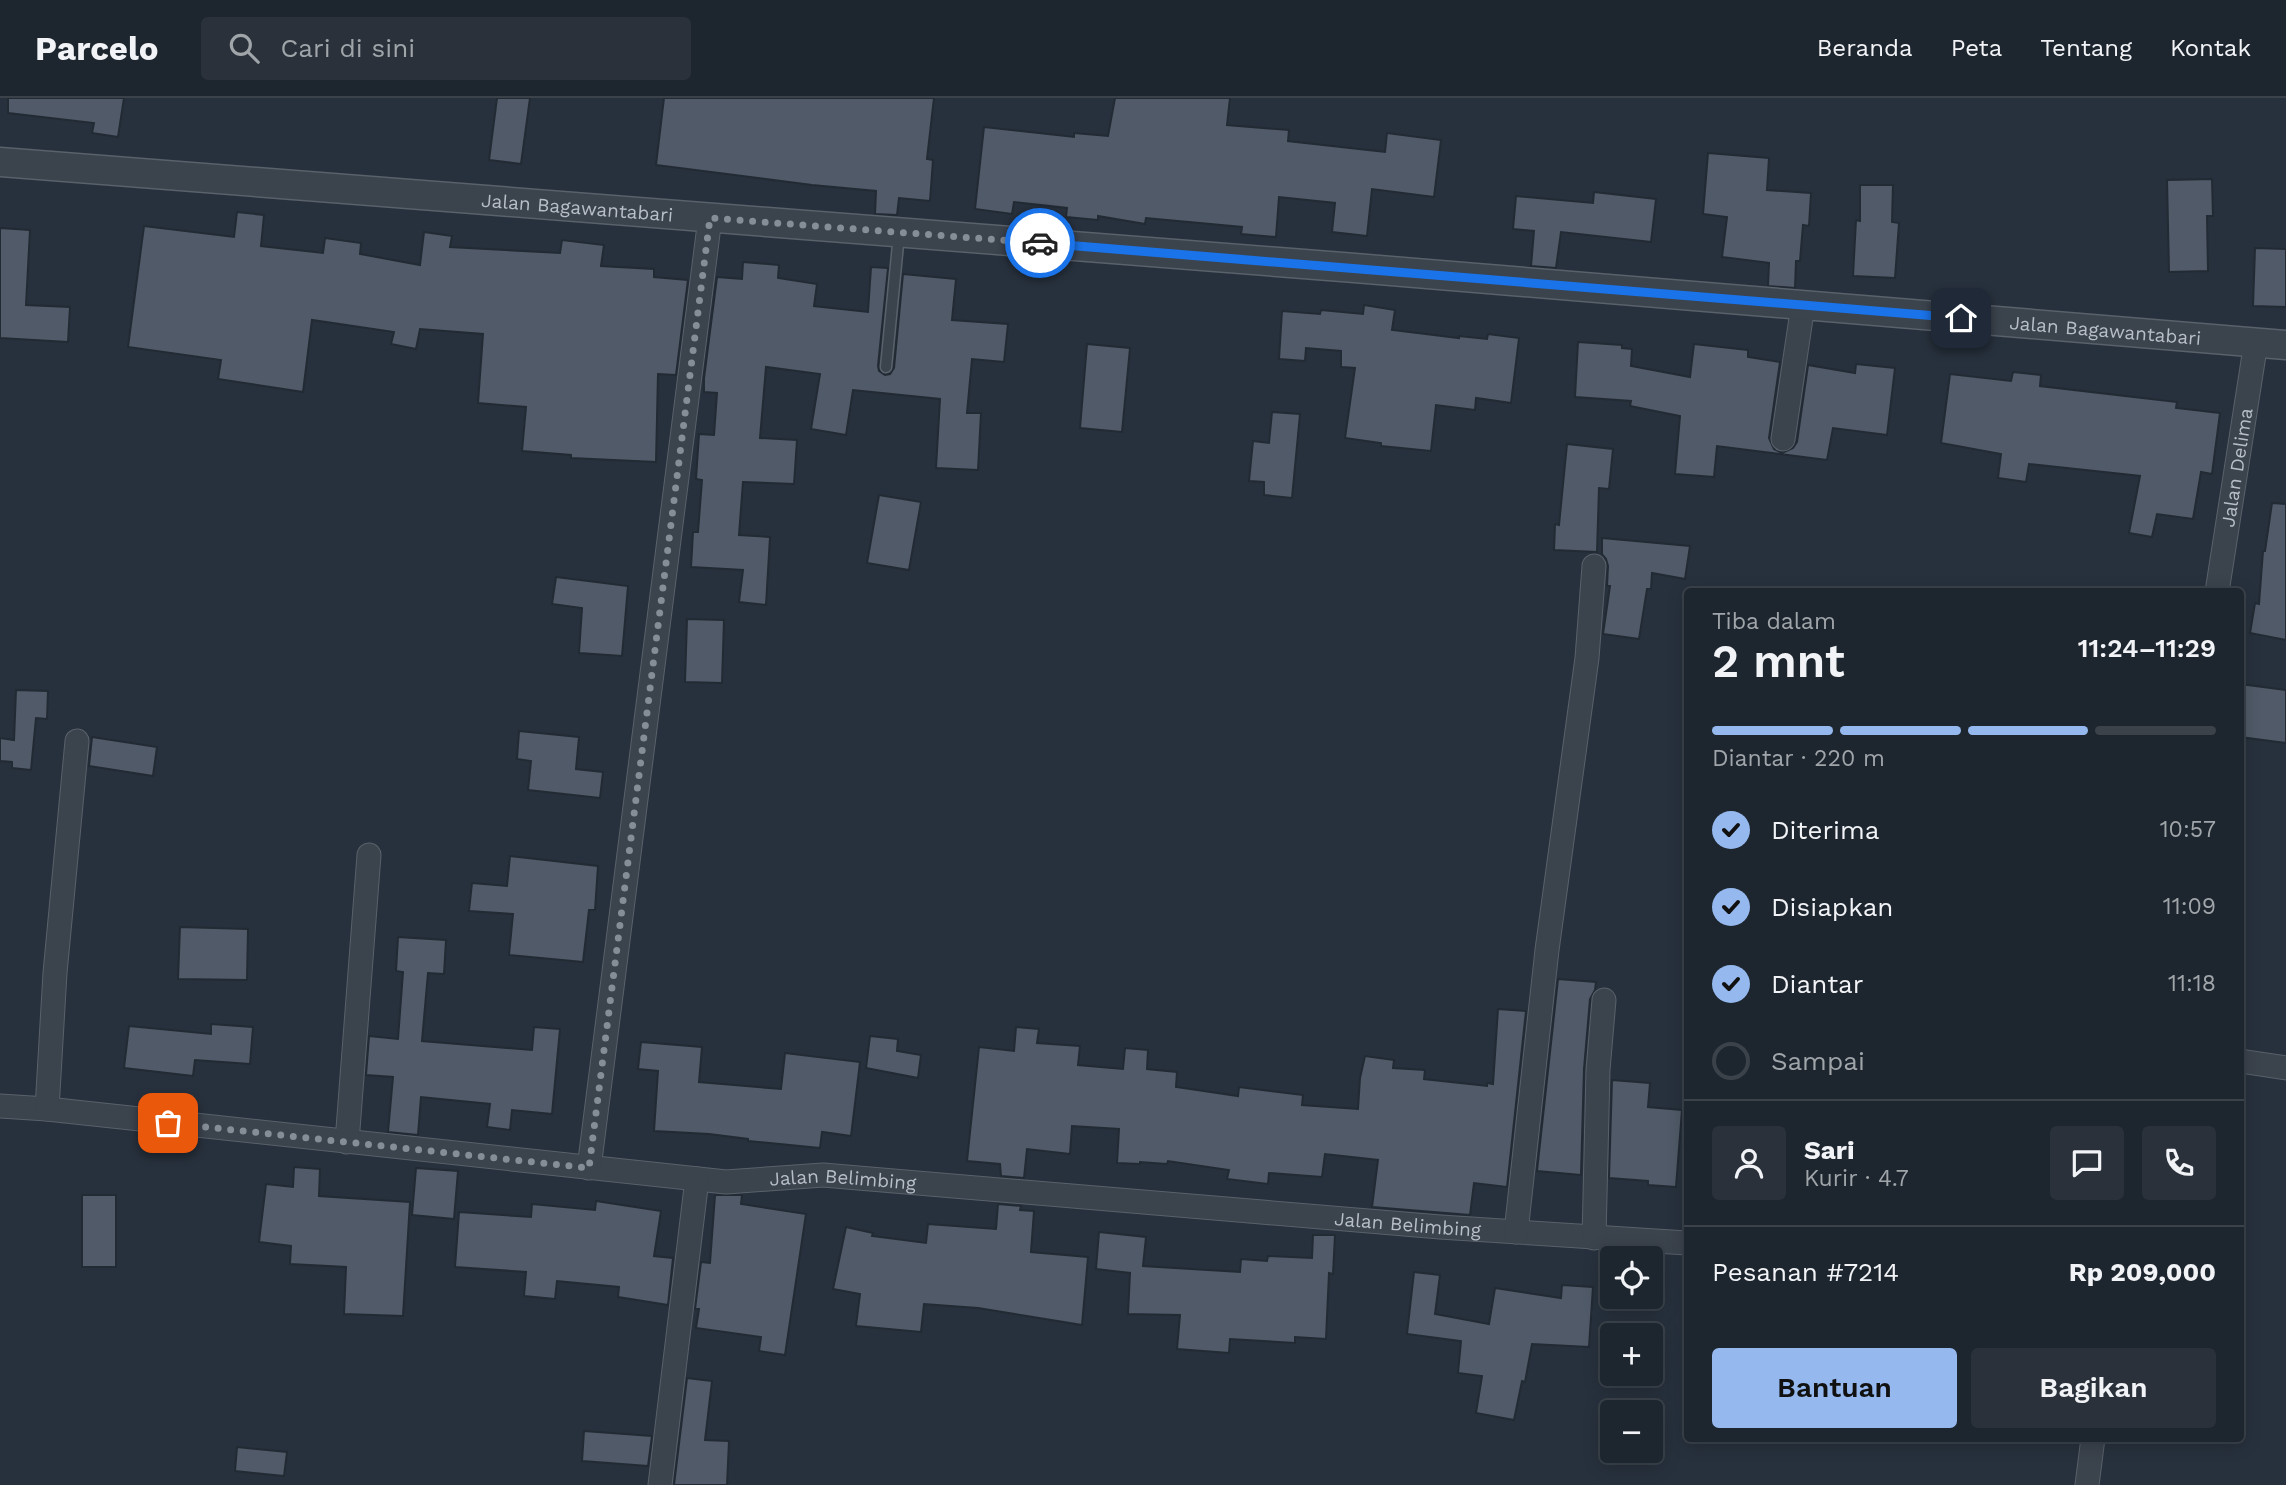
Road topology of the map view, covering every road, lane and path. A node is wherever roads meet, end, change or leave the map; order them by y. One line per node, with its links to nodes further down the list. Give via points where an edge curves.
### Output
1 (0, 162): 2 (street, Jalan Bagawantabari)
2 (710, 218): 3 (street, Jalan Bagawantabari); 19 (street)
3 (899, 233): 4 (street, Jalan Bagawantabari); 7 (lane)
4 (1803, 305): 5 (street, Jalan Bagawantabari); 8 (street)
5 (2256, 342): 6 (street, Jalan Bagawantabari); 10 (street, Jalan Delima)
6 (2286, 345)
7 (886, 367)
8 (1783, 439)
9 (1594, 566): 21 (street, via 1587,658 1547,950)
10 (2218, 588)
11 (77, 741): 17 (street)
12 (369, 855): 18 (street)
13 (1604, 1000): 22 (street)
14 (2244, 1062): 15 (street)
15 (2286, 1068)
16 (0, 1106): 17 (street, Jalan Belimbing)
17 (47, 1109): 18 (street, Jalan Belimbing)
18 (347, 1142): 19 (street, Jalan Belimbing)
19 (589, 1168): 20 (street, Jalan Belimbing)
20 (697, 1180): 21 (street, Jalan Belimbing, via 823,1175); 25 (street)
21 (1516, 1232): 22 (street, Jalan Belimbing)
22 (1594, 1238): 23 (street, Jalan Belimbing)
23 (1684, 1243)
24 (2092, 1442): 26 (street)
25 (660, 1485)
26 (2087, 1485)

